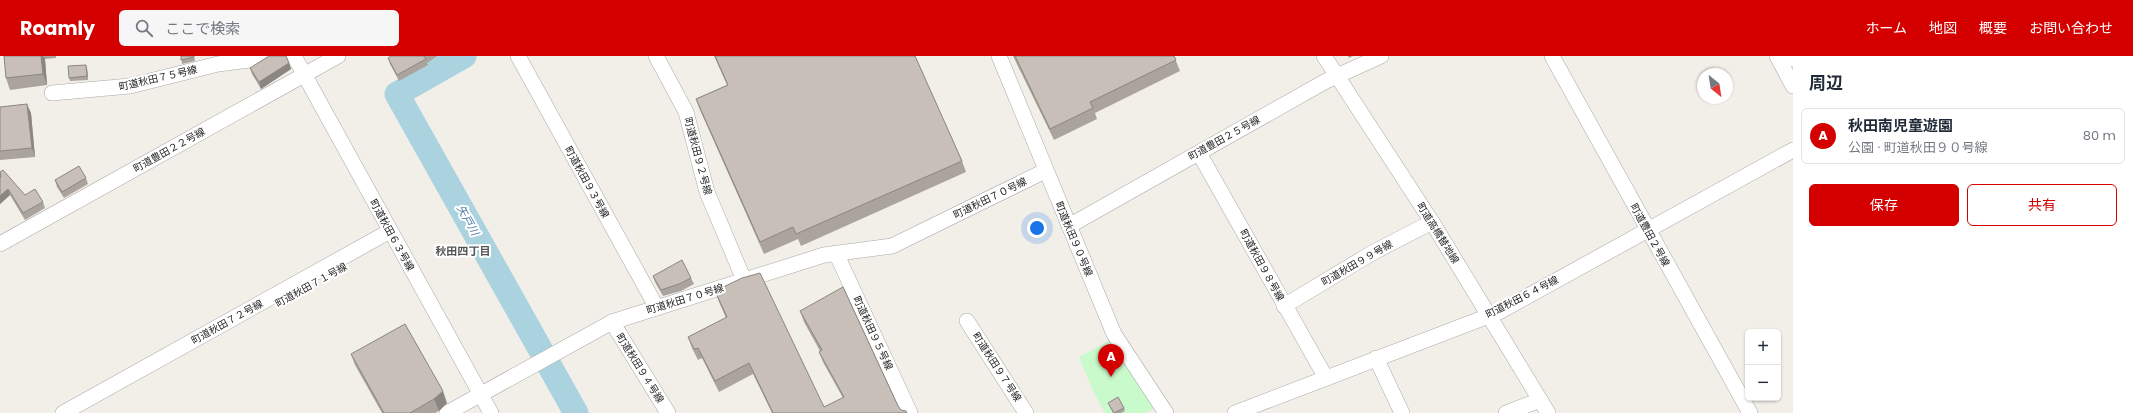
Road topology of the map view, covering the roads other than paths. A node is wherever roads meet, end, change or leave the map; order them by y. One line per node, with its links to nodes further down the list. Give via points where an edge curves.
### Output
1 (263, 56): 16 (street, 町道秋田７５号線, via 218,64 130,86)
2 (294, 56): 13 (street, 町道秋田６３号線)
3 (338, 56): 13 (street, 町道豊田２２号線)
4 (518, 56): 28 (street, 町道秋田９３号線)
5 (999, 56): 19 (street, 町道秋田９０号線)
6 (1324, 56): 14 (street, 町道高橋替地線)
7 (1381, 56): 14 (street, 町道豊田２５号線)
8 (1552, 56): 22 (street, 町道豊田２号線)
9 (1777, 56): 15 (street)
10 (1791, 56): 12 (street)
11 (662, 59): 26 (street, 町道秋田９２号線, via 686,112 707,192)
12 (1793, 59)
13 (303, 75): 23 (street, 町道秋田６３号線); 24 (street, 町道豊田２２号線)
14 (1337, 77): 18 (street, 町道豊田２５号線); 20 (street, 町道高橋替地線)
15 (1793, 86)
16 (52, 93)
17 (1793, 150): 22 (street, 町道秋田６４号線)
18 (1199, 152): 21 (street, 町道豊田２５号線); 27 (street, 町道秋田９８号線)
19 (1045, 171): 21 (street, 町道秋田９０号線); 25 (street, 町道秋田７０号線, via 892,246)
20 (1432, 222): 27 (street, 町道秋田９９号線, via 1372,253); 29 (street, 町道高橋替地線)
21 (1069, 226): 43 (street, 町道秋田９０号線, via 1114,334)
22 (1647, 229): 29 (street, 町道秋田６４号線, via 1499,312); 48 (street, 町道豊田２号線)
23 (392, 235): 34 (street, 町道秋田６３号線); 36 (street, 町道秋田７２号線); 37 (street, 町道秋田７１号線)
24 (0, 244)
25 (836, 253): 26 (street, 町道秋田７０号線); 41 (street, 町道秋田９５号線)
26 (744, 280): 28 (street, 町道秋田７０号線)
27 (1284, 306): 33 (street, 町道秋田９８号線)
28 (657, 308): 31 (street, 町道秋田７０号線)
29 (1488, 315): 32 (street, 町道秋田６４号線); 35 (street, 町道高橋替地線)
30 (967, 321): 42 (street, 町道秋田９７号線)
31 (612, 322): 34 (street, 町道秋田７０号線); 40 (street, 町道秋田９４号線)
32 (1376, 358): 33 (street, 町道秋田６４号線); 45 (street)
33 (1326, 378): 44 (street, 町道秋田６４号線)
34 (480, 394): 38 (street, 町道秋田７０号線); 39 (street, 町道秋田６３号線)
35 (1540, 400): 46 (street); 47 (street, 町道高橋替地線)
36 (63, 413)
37 (81, 413)
38 (447, 413)
39 (491, 413)
40 (668, 413)
41 (910, 413)
42 (1026, 413)
43 (1166, 413)
44 (1237, 413)
45 (1402, 413)
46 (1506, 413)
47 (1548, 413)
48 (1750, 413)

